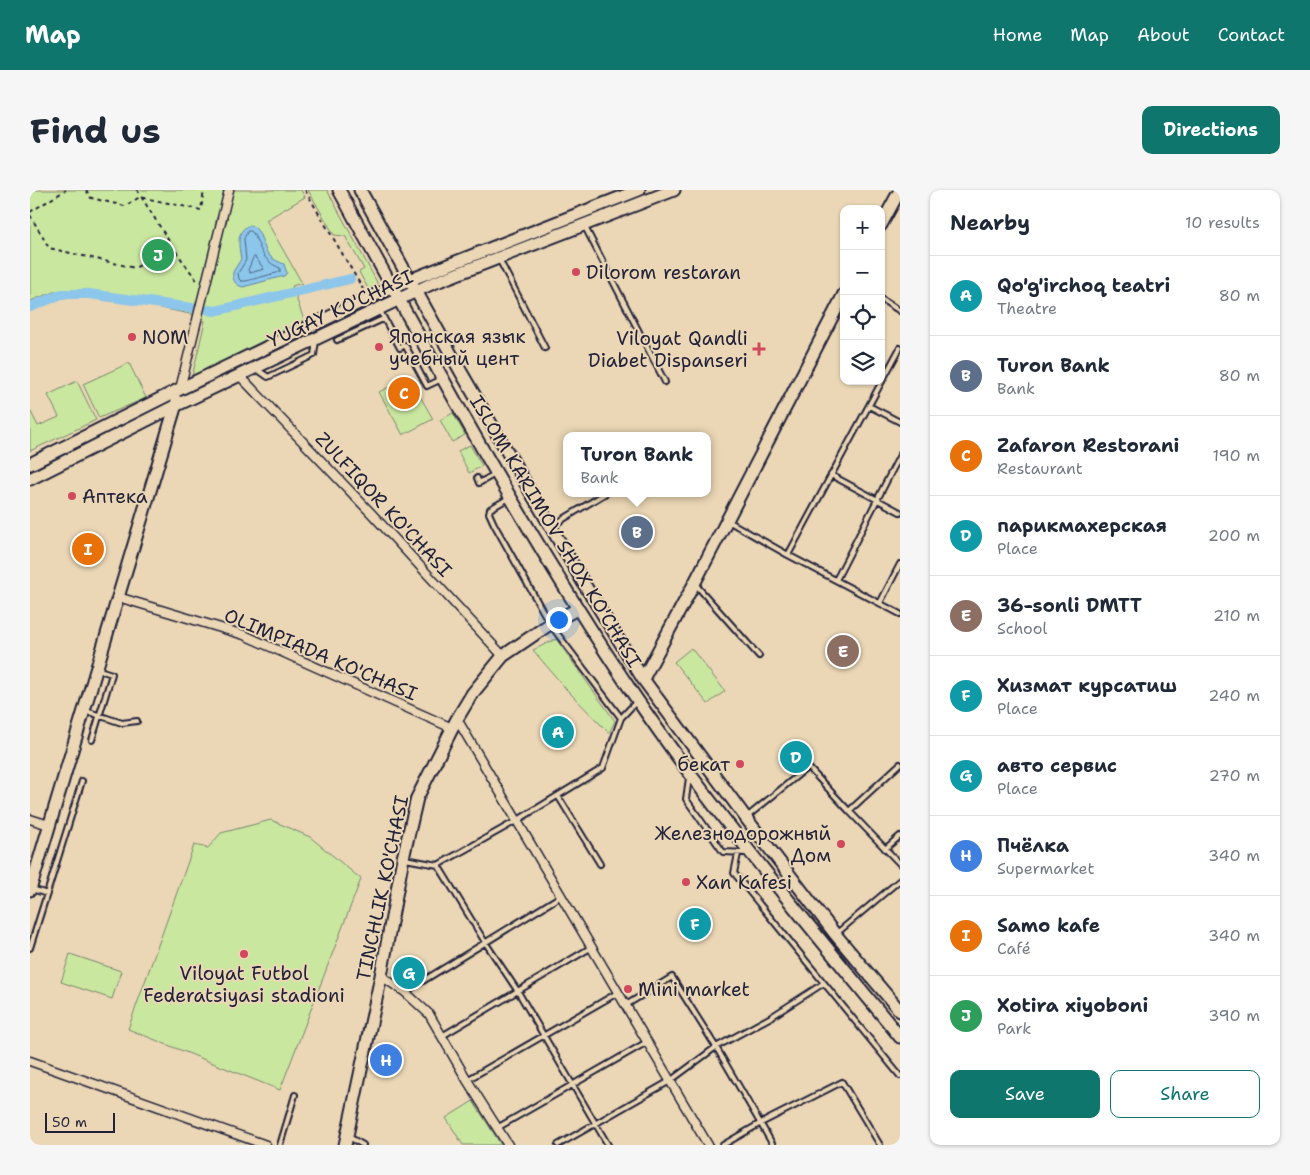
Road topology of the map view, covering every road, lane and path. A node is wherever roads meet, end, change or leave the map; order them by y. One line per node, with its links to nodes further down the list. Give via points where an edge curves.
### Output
1 (66, 190): 13 (path)
2 (86, 190): 12 (path, via 91,198 125,206)
3 (136, 190): 12 (path)
4 (204, 190): 12 (path, via 200,210)
5 (229, 190): 20 (street)
6 (305, 190): 23 (path)
7 (339, 190): 19 (main road, ISLOM KARIMOV SHOX KO'CHASI)
8 (360, 190): 18 (main road, ISLOM KARIMOV SHOX KO'CHASI)
9 (639, 190): 18 (main road, YUGAY KO'CHASI)
10 (674, 190): 15 (main road, YUGAY KO'CHASI)
11 (900, 190): 14 (main road)
12 (140, 196): 16 (path)
13 (30, 213): 16 (path, via 49,248 136,268)
14 (885, 218)
15 (584, 224): 17 (main road, YUGAY KO'CHASI); 33 (lane)
16 (172, 246): 20 (path)
17 (498, 258): 21 (main road, YUGAY KO'CHASI); 29 (lane)
18 (408, 280): 19 (main road, YUGAY KO'CHASI); 21 (main road, ISLOM KARIMOV SHOX KO'CHASI)
19 (392, 287): 23 (main road, YUGAY KO'CHASI); 24 (main road, ISLOM KARIMOV SHOX KO'CHASI)
20 (205, 291): 34 (street)
21 (415, 291): 24 (main road, YUGAY KO'CHASI); 49 (main road, ISLOM KARIMOV SHOX KO'CHASI)
22 (843, 295): 48 (main road)
23 (368, 298): 34 (main road, YUGAY KO'CHASI)
24 (399, 299): 27 (main road, YUGAY KO'CHASI); 32 (main road, ISLOM KARIMOV SHOX KO'CHASI)
25 (885, 302): 26 (lane)
26 (900, 311)
27 (381, 314): 28 (lane); 31 (main road, YUGAY KO'CHASI, via 316,339); 32 (lane, via 400,348 405,345 427,386)
28 (337, 340)
29 (545, 348)
30 (900, 348): 36 (lane)
31 (239, 375): 35 (main road, YUGAY KO'CHASI); 59 (street, ZULFIQOR KO'CHASI)
32 (444, 378): 40 (main road, ISLOM KARIMOV SHOX KO'CHASI)
33 (665, 382)
34 (180, 389): 35 (main road); 39 (main road, YUGAY KO'CHASI)
35 (176, 405): 42 (main road, YUGAY KO'CHASI); 54 (main road)
36 (869, 406): 37 (lane); 41 (lane)
37 (900, 422)
38 (900, 455): 46 (lane)
39 (30, 464)
40 (497, 473): 43 (lane, via 479,483); 44 (main road, ISLOM KARIMOV SHOX KO'CHASI)
41 (831, 476): 46 (lane); 50 (lane)
42 (30, 478)
43 (476, 478)
44 (511, 497): 56 (main road, ISLOM KARIMOV SHOX KO'CHASI); 58 (lane, via 490,509 490,516)
45 (599, 497): 49 (lane)
46 (877, 500): 47 (lane); 52 (lane)
47 (900, 512)
48 (726, 520): 50 (lane); 53 (main road)
49 (550, 527): 62 (main road, ISLOM KARIMOV SHOX KO'CHASI)
50 (788, 555): 52 (lane)
51 (900, 564): 55 (lane)
52 (836, 580): 55 (lane)
53 (694, 584): 60 (lane); 62 (main road)
54 (118, 598): 61 (main road); 68 (street, OLIMPIADA KO'CHASI, via 244,635)
55 (880, 603): 57 (lane)
56 (577, 609): 58 (main road, TINCHLIK KO'CHASI); 63 (main road, ISLOM KARIMOV SHOX KO'CHASI)
57 (900, 614)
58 (550, 624): 59 (main road, TINCHLIK KO'CHASI); 66 (lane)
59 (503, 656): 68 (main road, TINCHLIK KO'CHASI, via 472,694)
60 (759, 656)
61 (97, 669): 64 (main road); 65 (lane, via 112,674)
62 (643, 679): 75 (main road, ISLOM KARIMOV SHOX KO'CHASI)
63 (638, 700): 66 (lane); 71 (main road, ISLOM KARIMOV SHOX KO'CHASI)
64 (84, 710): 65 (lane); 78 (main road)
65 (100, 716): 67 (lane, via 122,723); 69 (lane)
66 (621, 718): 73 (lane, via 603,768)
67 (137, 721)
68 (455, 723): 77 (street); 82 (main road, TINCHLIK KO'CHASI, via 417,798)
69 (92, 740)
70 (900, 764): 74 (lane)
71 (690, 773): 81 (main road, ISLOM KARIMOV SHOX KO'CHASI); 81 (lane, via 686,800 723,852)
72 (82, 781): 88 (lane)
73 (558, 796): 77 (lane); 83 (lane)
74 (849, 811): 75 (lane, via 808,767); 80 (lane)
75 (746, 818): 90 (main road, ISLOM KARIMOV SHOX KO'CHASI)
76 (30, 819): 78 (street)
77 (518, 820): 85 (lane); 89 (street)
78 (49, 825): 87 (main road)
79 (900, 836): 80 (lane)
80 (885, 849): 84 (lane)
81 (744, 853): 96 (lane, via 734,873); 97 (main road, ISLOM KARIMOV SHOX KO'CHASI)
82 (403, 858): 85 (lane); 95 (main road, TINCHLIK KO'CHASI)
83 (600, 864)
84 (900, 864)
85 (438, 865): 91 (lane)
86 (900, 880): 90 (lane)
87 (30, 889): 88 (lane)
88 (47, 894): 93 (lane)
89 (562, 895): 91 (lane); 92 (street)
90 (836, 934): 94 (main road, ISLOM KARIMOV SHOX KO'CHASI)
91 (485, 942): 98 (lane); 99 (lane)
92 (592, 947): 98 (lane); 100 (street)
93 (30, 948)
94 (870, 975): 97 (main road, via 864,986); 102 (main road, ISLOM KARIMOV SHOX KO'CHASI)
95 (381, 976): 99 (street); 117 (main road, TINCHLIK KO'CHASI)
96 (824, 983): 107 (lane); 109 (lane)
97 (856, 984): 105 (main road, ISLOM KARIMOV SHOX KO'CHASI)
98 (518, 990): 103 (lane); 104 (lane)
99 (405, 992): 104 (street, via 430,1014)
100 (619, 992): 101 (street); 103 (lane)
101 (626, 1006): 106 (street); 107 (lane, via 672,977)
102 (900, 1012)
103 (544, 1035): 110 (lane); 112 (lane)
104 (442, 1036): 110 (street)
105 (900, 1037)
106 (648, 1042): 111 (street); 112 (lane)
107 (716, 1047): 111 (lane); 114 (lane)
108 (30, 1061): 118 (street)
109 (900, 1076)
110 (467, 1080): 116 (street)
111 (670, 1081): 115 (lane); 124 (street)
112 (573, 1084): 115 (lane); 116 (lane)
113 (295, 1095): 119 (lane)
114 (761, 1123): 125 (lane); 126 (lane); 127 (lane, via 842,1082)
115 (596, 1124): 122 (lane); 123 (lane)
116 (497, 1128): 121 (street)
117 (346, 1141): 120 (lane)
118 (266, 1145)
119 (280, 1145)
120 (363, 1145)
121 (508, 1145)
122 (558, 1145)
123 (608, 1145)
124 (708, 1145)
125 (723, 1145)
126 (773, 1145)
127 (880, 1145)

